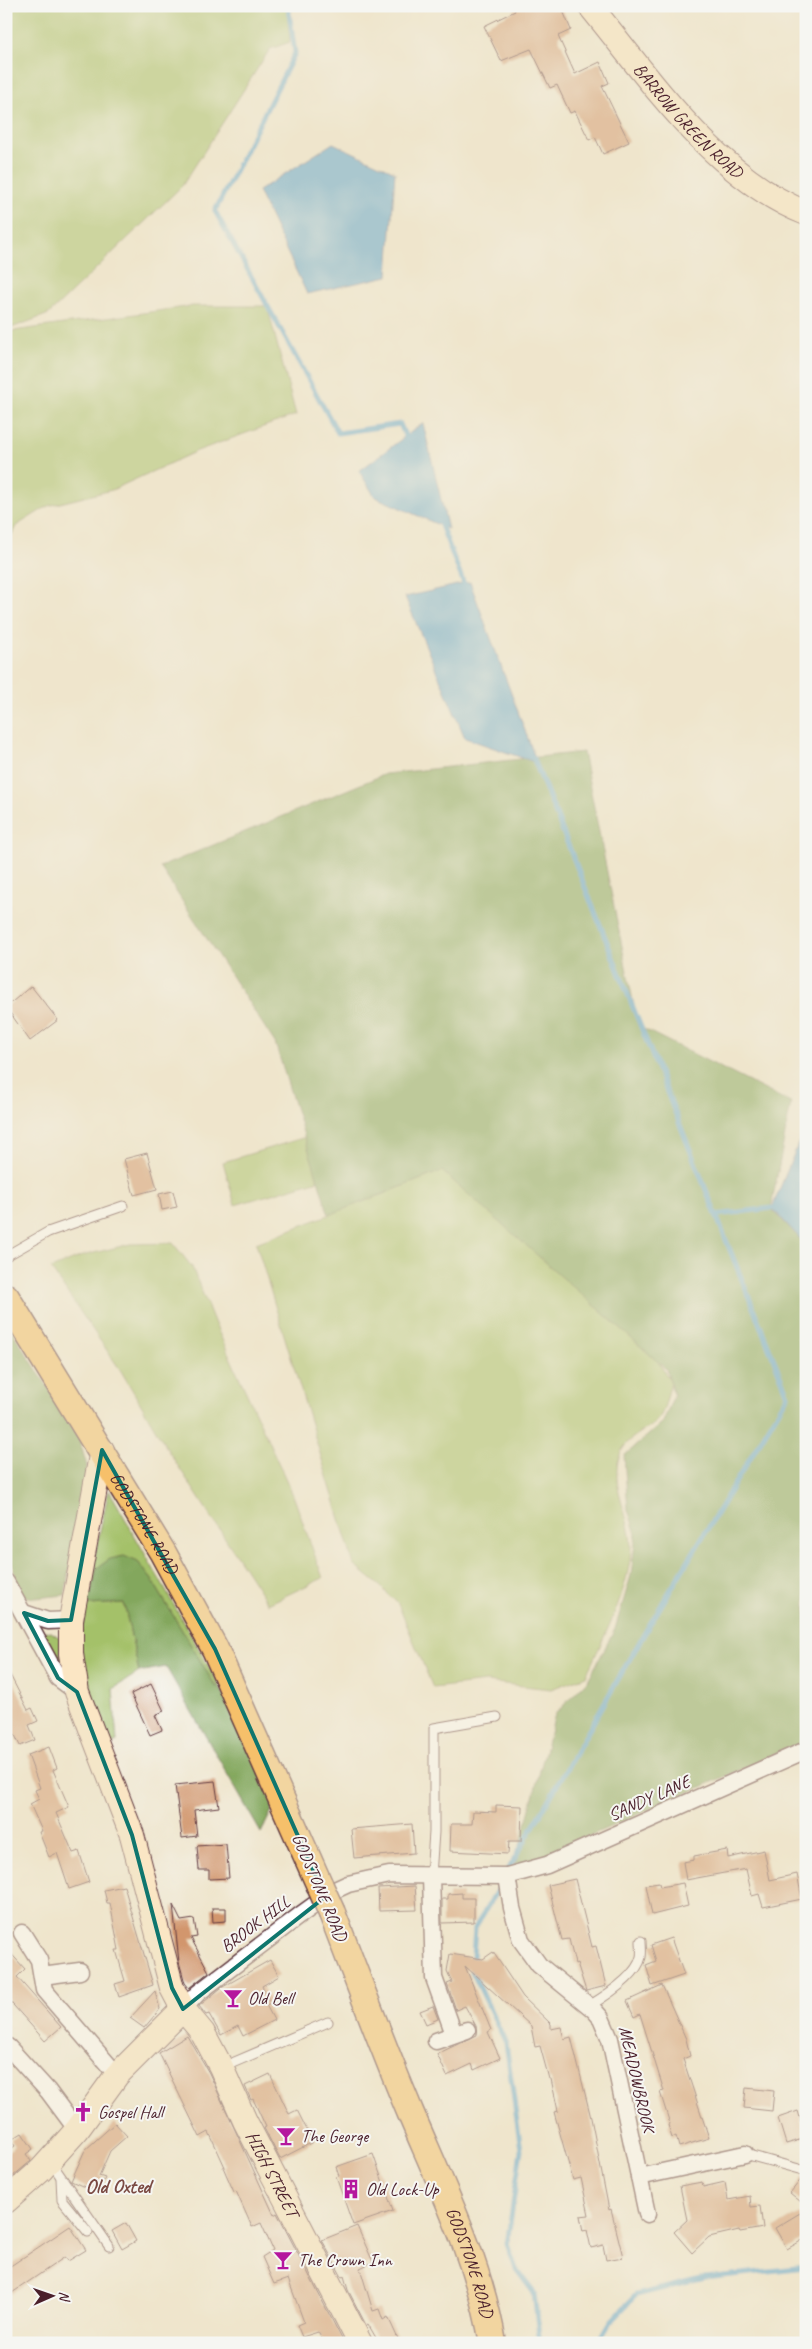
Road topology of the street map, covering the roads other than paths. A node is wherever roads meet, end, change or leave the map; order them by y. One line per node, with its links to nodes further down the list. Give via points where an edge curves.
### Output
1 (590, 6): 2 (street, BARROW GREEN ROAD, via 710,148 740,175 790,207)
2 (806, 213)
3 (122, 1206): 4 (lane, via 48,1232)
4 (6, 1256)
5 (6, 1297): 6 (main road, GODSTONE ROAD)
6 (102, 1450): 9 (street, GODSTONE ROAD); 36 (main road, GODSTONE ROAD, bridge, via 215,1649 332,1913 390,2065 462,2234 485,2302)
7 (6, 1582): 8 (street)
8 (24, 1614): 9 (street, via 48,1621); 10 (street, via 58,1678)
9 (70, 1620): 10 (street, GODSTONE ROAD)
10 (77, 1692): 20 (street, GODSTONE ROAD, via 132,1835 172,1988)
11 (497, 1717): 13 (lane, via 434,1728)
12 (806, 1750): 14 (street, SANDY LANE, via 547,1865)
13 (431, 1876): 14 (street, BROOK HILL); 20 (street, BROOK HILL, via 376,1876 335,1890 198,1993); 22 (street, via 434,1978 461,2032)
14 (499, 1876): 19 (street, MEADOWBROOK, via 521,1940 539,1966)
15 (22, 1933): 18 (street, via 40,1960)
16 (642, 1941): 19 (lane, via 641,1958 631,1973)
17 (80, 1971): 18 (street)
18 (42, 1976): 25 (street, via 44,1990)
19 (589, 2006): 30 (street, MEADOWBROOK, via 601,2018 610,2039)
20 (183, 2009): 24 (street, HIGH STREET, via 203,2033); 25 (street)
21 (328, 2022): 24 (lane)
22 (436, 2041)
23 (8, 2047): 26 (street, via 48,2091)
24 (221, 2068): 35 (street, HIGH STREET)
25 (116, 2075): 26 (street)
26 (77, 2130): 28 (street)
27 (745, 2154): 29 (lane); 30 (street)
28 (56, 2169): 31 (street); 33 (lane, via 62,2200); 34 (lane)
29 (806, 2171)
30 (640, 2177): 32 (street, MEADOWBROOK)
31 (6, 2201)
32 (647, 2214)
33 (88, 2232)
34 (109, 2246)
35 (360, 2343)
36 (493, 2343)

